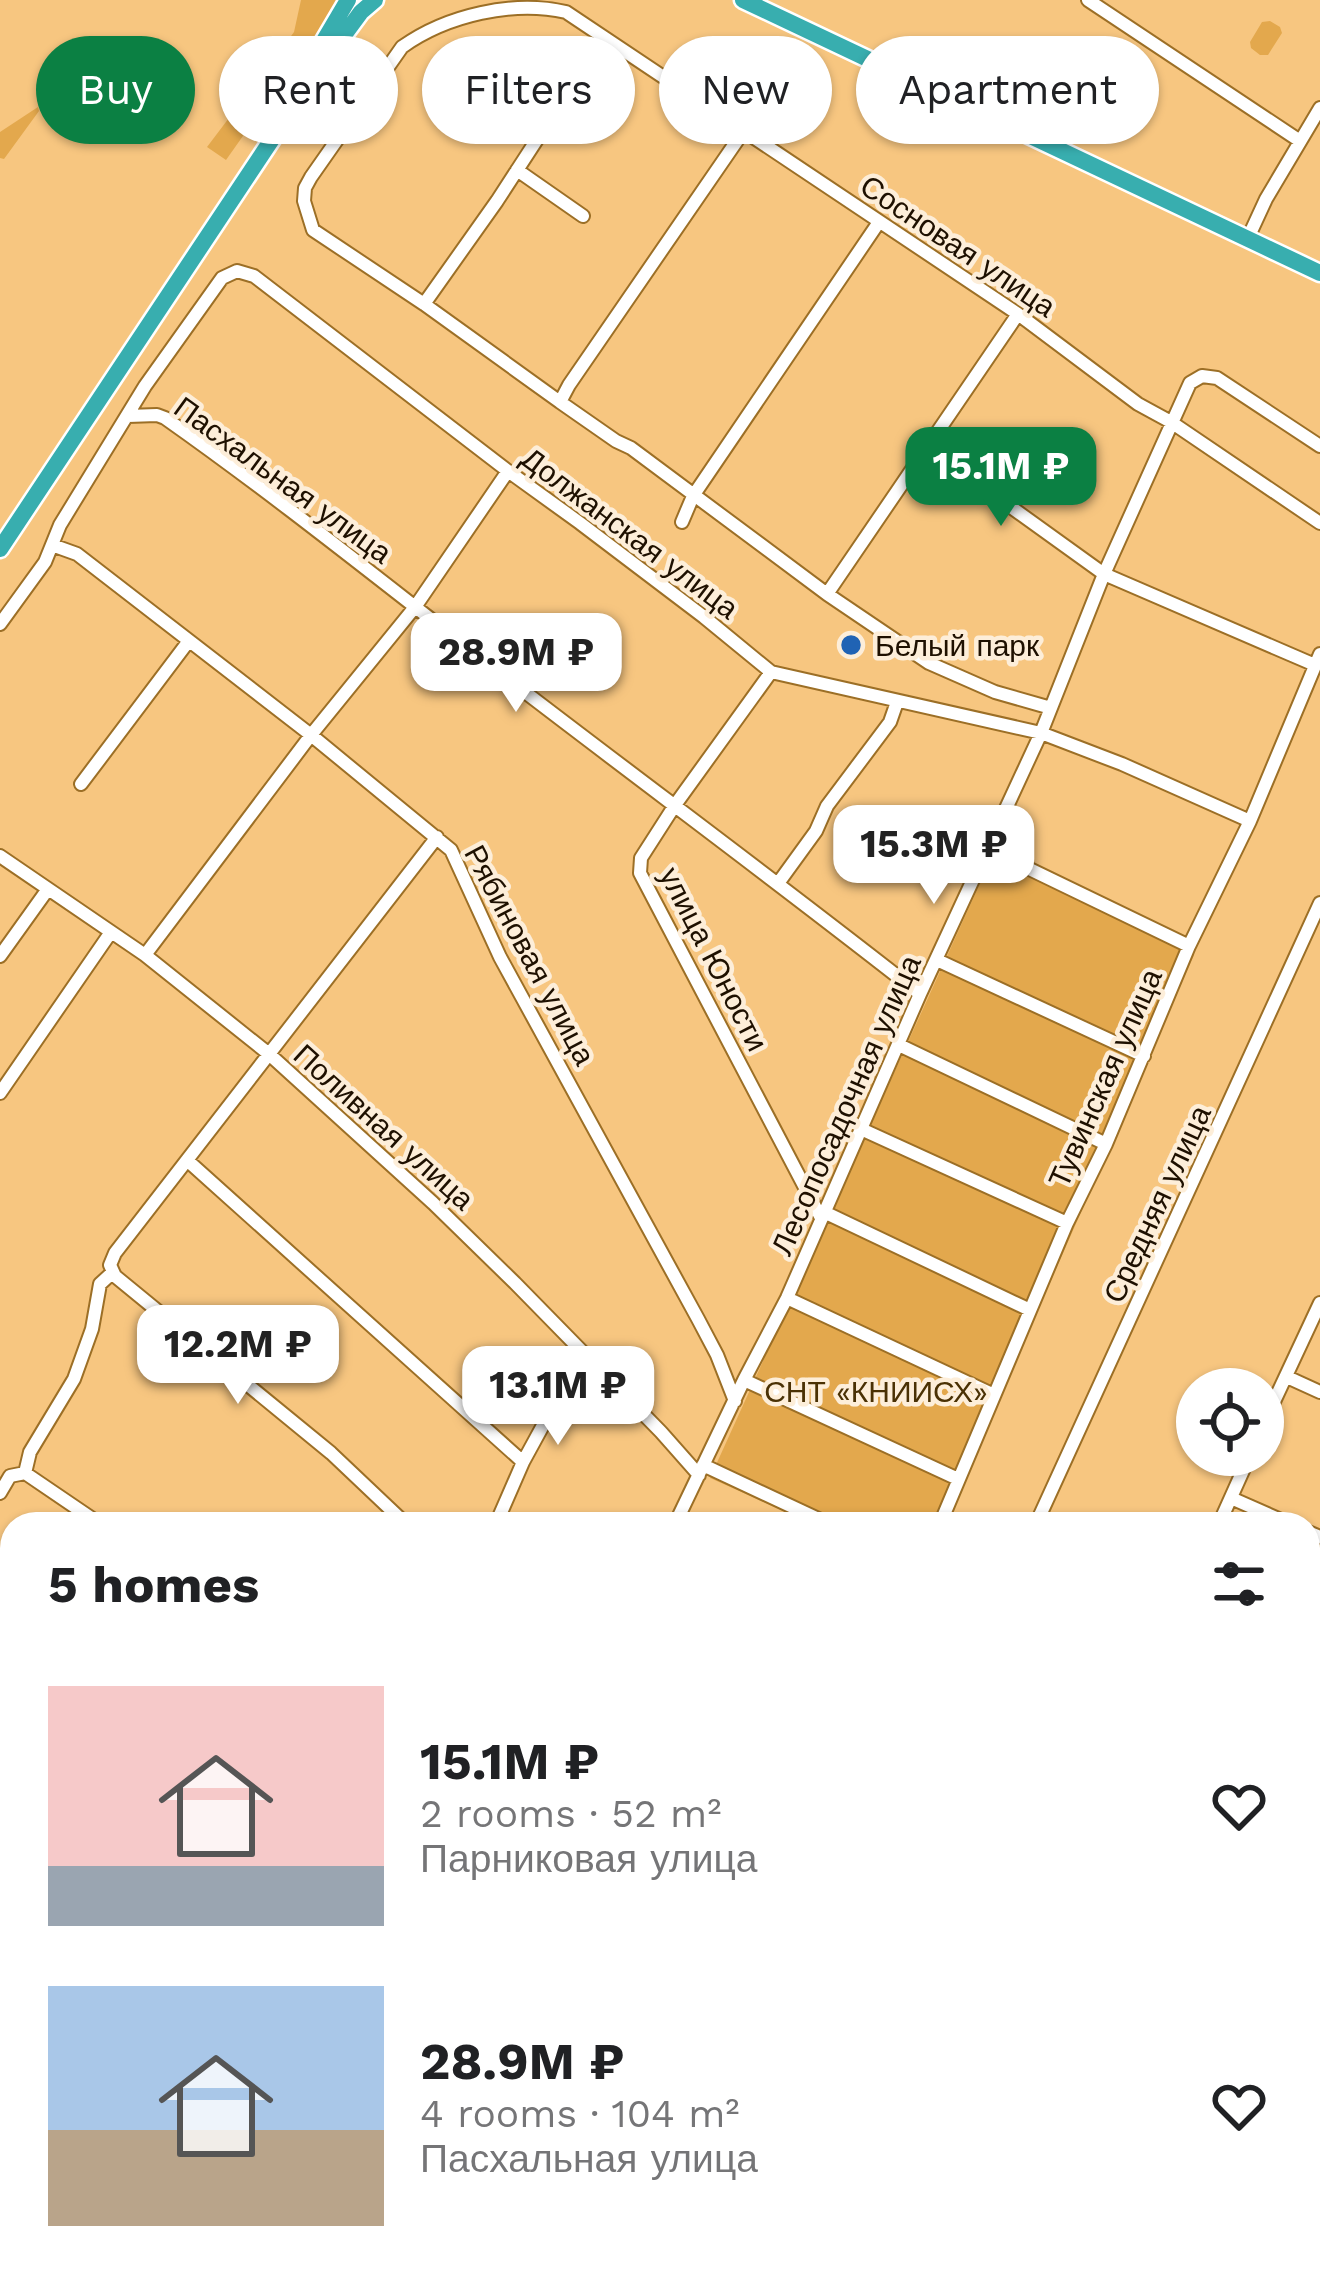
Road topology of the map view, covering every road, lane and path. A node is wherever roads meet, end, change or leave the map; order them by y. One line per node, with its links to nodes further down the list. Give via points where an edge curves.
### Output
1 (348, 0): 30 (highway)
2 (375, 0): 32 (highway, via 316,73)
3 (743, 0): 15 (highway)
4 (767, 0): 15 (highway)
5 (1088, 0): 8 (street)
6 (600, 36): 16 (street, Сосновая улица, via 566,12 538,6 452,21 402,47 305,188 309,224)
7 (1320, 108): 8 (street)
8 (1300, 141): 15 (street)
9 (534, 144): 12 (street)
10 (734, 144): 21 (street)
11 (762, 144): 14 (street, Сосновая улица)
12 (517, 170): 13 (street); 19 (street)
13 (583, 216)
14 (879, 222): 20 (street, Сосновая улица); 27 (street)
15 (1250, 234): 17 (highway); 18 (highway)
16 (329, 243): 19 (street, Должанская улица)
17 (1320, 263)
18 (1320, 273)
19 (424, 304): 21 (street, Должанская улица)
20 (1018, 314): 23 (street, Сосновая улица); 24 (street)
21 (560, 402): 27 (street, Должанская улица)
22 (128, 416): 26 (street, Должанская улица, via 222,278 237,271 254,276); 31 (street); 35 (street, Пасхальная улица, via 165,418)
23 (1171, 422): 25 (street, Лесопосадочная улица, via 1190,383 1217,378); 29 (street, Сосновая улица); 33 (street, Лесопосадочная улица)
24 (926, 446): 33 (street); 34 (street)
25 (1320, 446)
26 (508, 471): 35 (street); 39 (street, Должанская улица)
27 (693, 496): 28 (street); 34 (street)
28 (682, 522)
29 (1320, 523)
30 (0, 535)
31 (52, 544): 36 (street); 37 (street, Рябиновая улица)
32 (0, 549)
33 (1105, 574): 38 (street); 41 (street, Лесопосадочная улица)
34 (827, 594): 41 (street, via 929,663)
35 (415, 607): 43 (street); 45 (street, Пасхальная улица)
36 (0, 624)
37 (188, 642): 43 (street, Рябиновая улица); 44 (street)
38 (1318, 660): 46 (street, Тувинская улица)
39 (771, 672): 40 (street, Должанская улица); 45 (street, улица Юности)
40 (897, 702): 42 (street, Должанская улица); 50 (street)
41 (1051, 708): 42 (street, Лесопосадочная улица)
42 (1041, 733): 46 (street, Должанская улица); 48 (street, Лесопосадочная улица)
43 (311, 735): 47 (street, Рябиновая улица); 55 (street)
44 (80, 784)
45 (675, 806): 50 (street, Пасхальная улица); 66 (street, улица Юности, via 640,858 640,873)
46 (1250, 820): 54 (street, Тувинская улица)
47 (437, 837): 60 (street); 78 (street, Рябиновая улица, via 451,850)
48 (986, 848): 54 (street); 57 (street, Лесопосадочная улица)
49 (0, 856): 51 (street, Поливная улица)
50 (778, 883): 58 (street, Пасхальная улица)
51 (47, 889): 53 (street, Поливная улица); 56 (street)
52 (1320, 903): 92 (street, Средняя улица)
53 (111, 932): 55 (street, Поливная улица); 62 (street)
54 (1189, 946): 61 (street, Тувинская улица)
55 (145, 955): 60 (street, Поливная улица)
56 (0, 956)
57 (937, 960): 58 (street, Лесопосадочная улица); 61 (street)
58 (920, 994): 59 (street, Лесопосадочная улица)
59 (899, 1045): 63 (street, Лесопосадочная улица); 64 (street)
60 (268, 1054): 65 (street); 72 (street, Поливная улица, via 434,1203)
61 (1144, 1057): 64 (street, Тувинская улица)
62 (0, 1093)
63 (861, 1130): 66 (street, Лесопосадочная улица); 67 (street)
64 (1106, 1144): 67 (street, Тувинская улица)
65 (188, 1161): 68 (street, via 115,1253); 79 (street)
66 (822, 1215): 69 (street, Лесопосадочная улица); 71 (street)
67 (1067, 1222): 71 (street, Тувинская улица)
68 (112, 1269): 81 (street, via 100,1284 74,1378); 87 (street)
69 (787, 1298): 74 (street, Лесопосадочная улица); 77 (street)
70 (1320, 1303): 73 (street)
71 (1030, 1310): 77 (street, Тувинская улица)
72 (582, 1354): 79 (street); 80 (street, Поливная улица)
73 (1287, 1377): 75 (street); 76 (street)
74 (743, 1380): 78 (street, Лесопосадочная улица); 83 (street)
75 (1284, 1383)
76 (1320, 1392)
77 (994, 1395): 83 (street, Тувинская улица)
78 (735, 1400): 80 (street, Лесопосадочная улица)
79 (523, 1462): 88 (street)
80 (701, 1470): 89 (street, Лесопосадочная улица); 90 (street)
81 (25, 1473): 84 (street, via 10,1476); 86 (street)
82 (1241, 1476): 85 (street)
83 (958, 1479): 91 (street, Тувинская улица)
84 (0, 1493)
85 (1232, 1498): 93 (street); 94 (street)
86 (82, 1512)
87 (393, 1512)
88 (501, 1512)
89 (681, 1512)
90 (801, 1512)
91 (945, 1512)
92 (1041, 1512)
93 (1225, 1512)
94 (1263, 1512)

